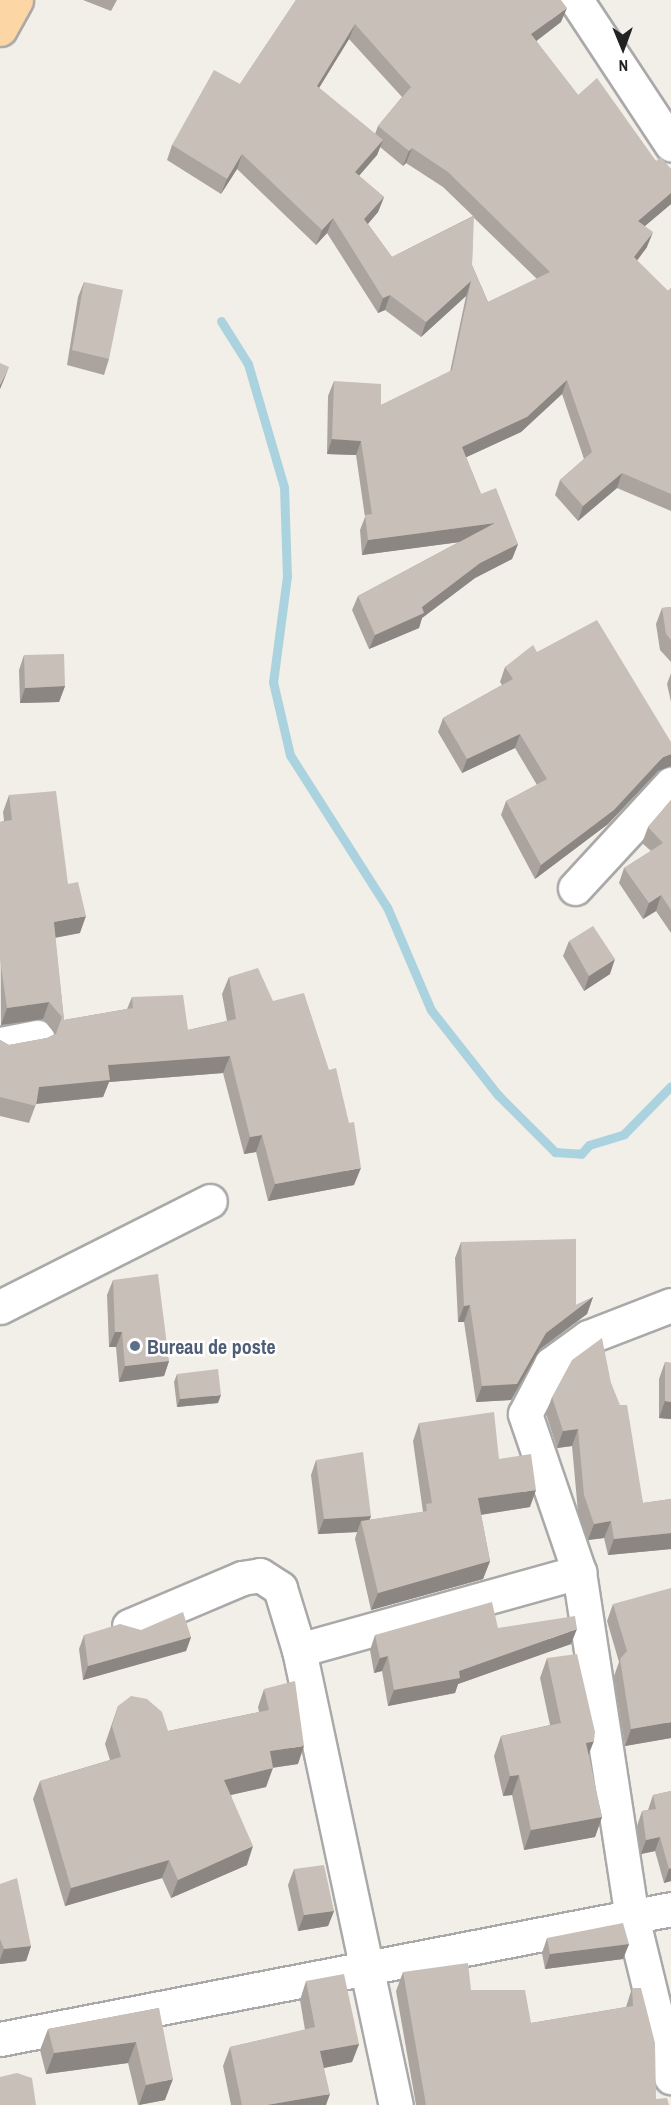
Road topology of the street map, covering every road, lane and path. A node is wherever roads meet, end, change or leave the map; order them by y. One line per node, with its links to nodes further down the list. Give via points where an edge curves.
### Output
1 (16, 0): 3 (main road)
2 (576, 0): 4 (street)
3 (0, 28)
4 (671, 144)
5 (671, 784): 6 (street)
6 (575, 888)
7 (37, 1037): 8 (street)
8 (0, 1044)
9 (210, 1201): 11 (street)
10 (671, 1305): 12 (street, via 588,1337 551,1364 525,1414)
11 (0, 1307)
12 (579, 1572): 14 (street); 16 (street)
13 (129, 1626): 14 (street, via 260,1575 280,1588)
14 (299, 1650): 17 (street)
15 (671, 1909): 16 (street)
16 (633, 1917): 17 (street); 19 (street)
17 (366, 1972): 18 (street); 20 (street)
18 (0, 2039)
19 (671, 2077)
20 (396, 2105)

